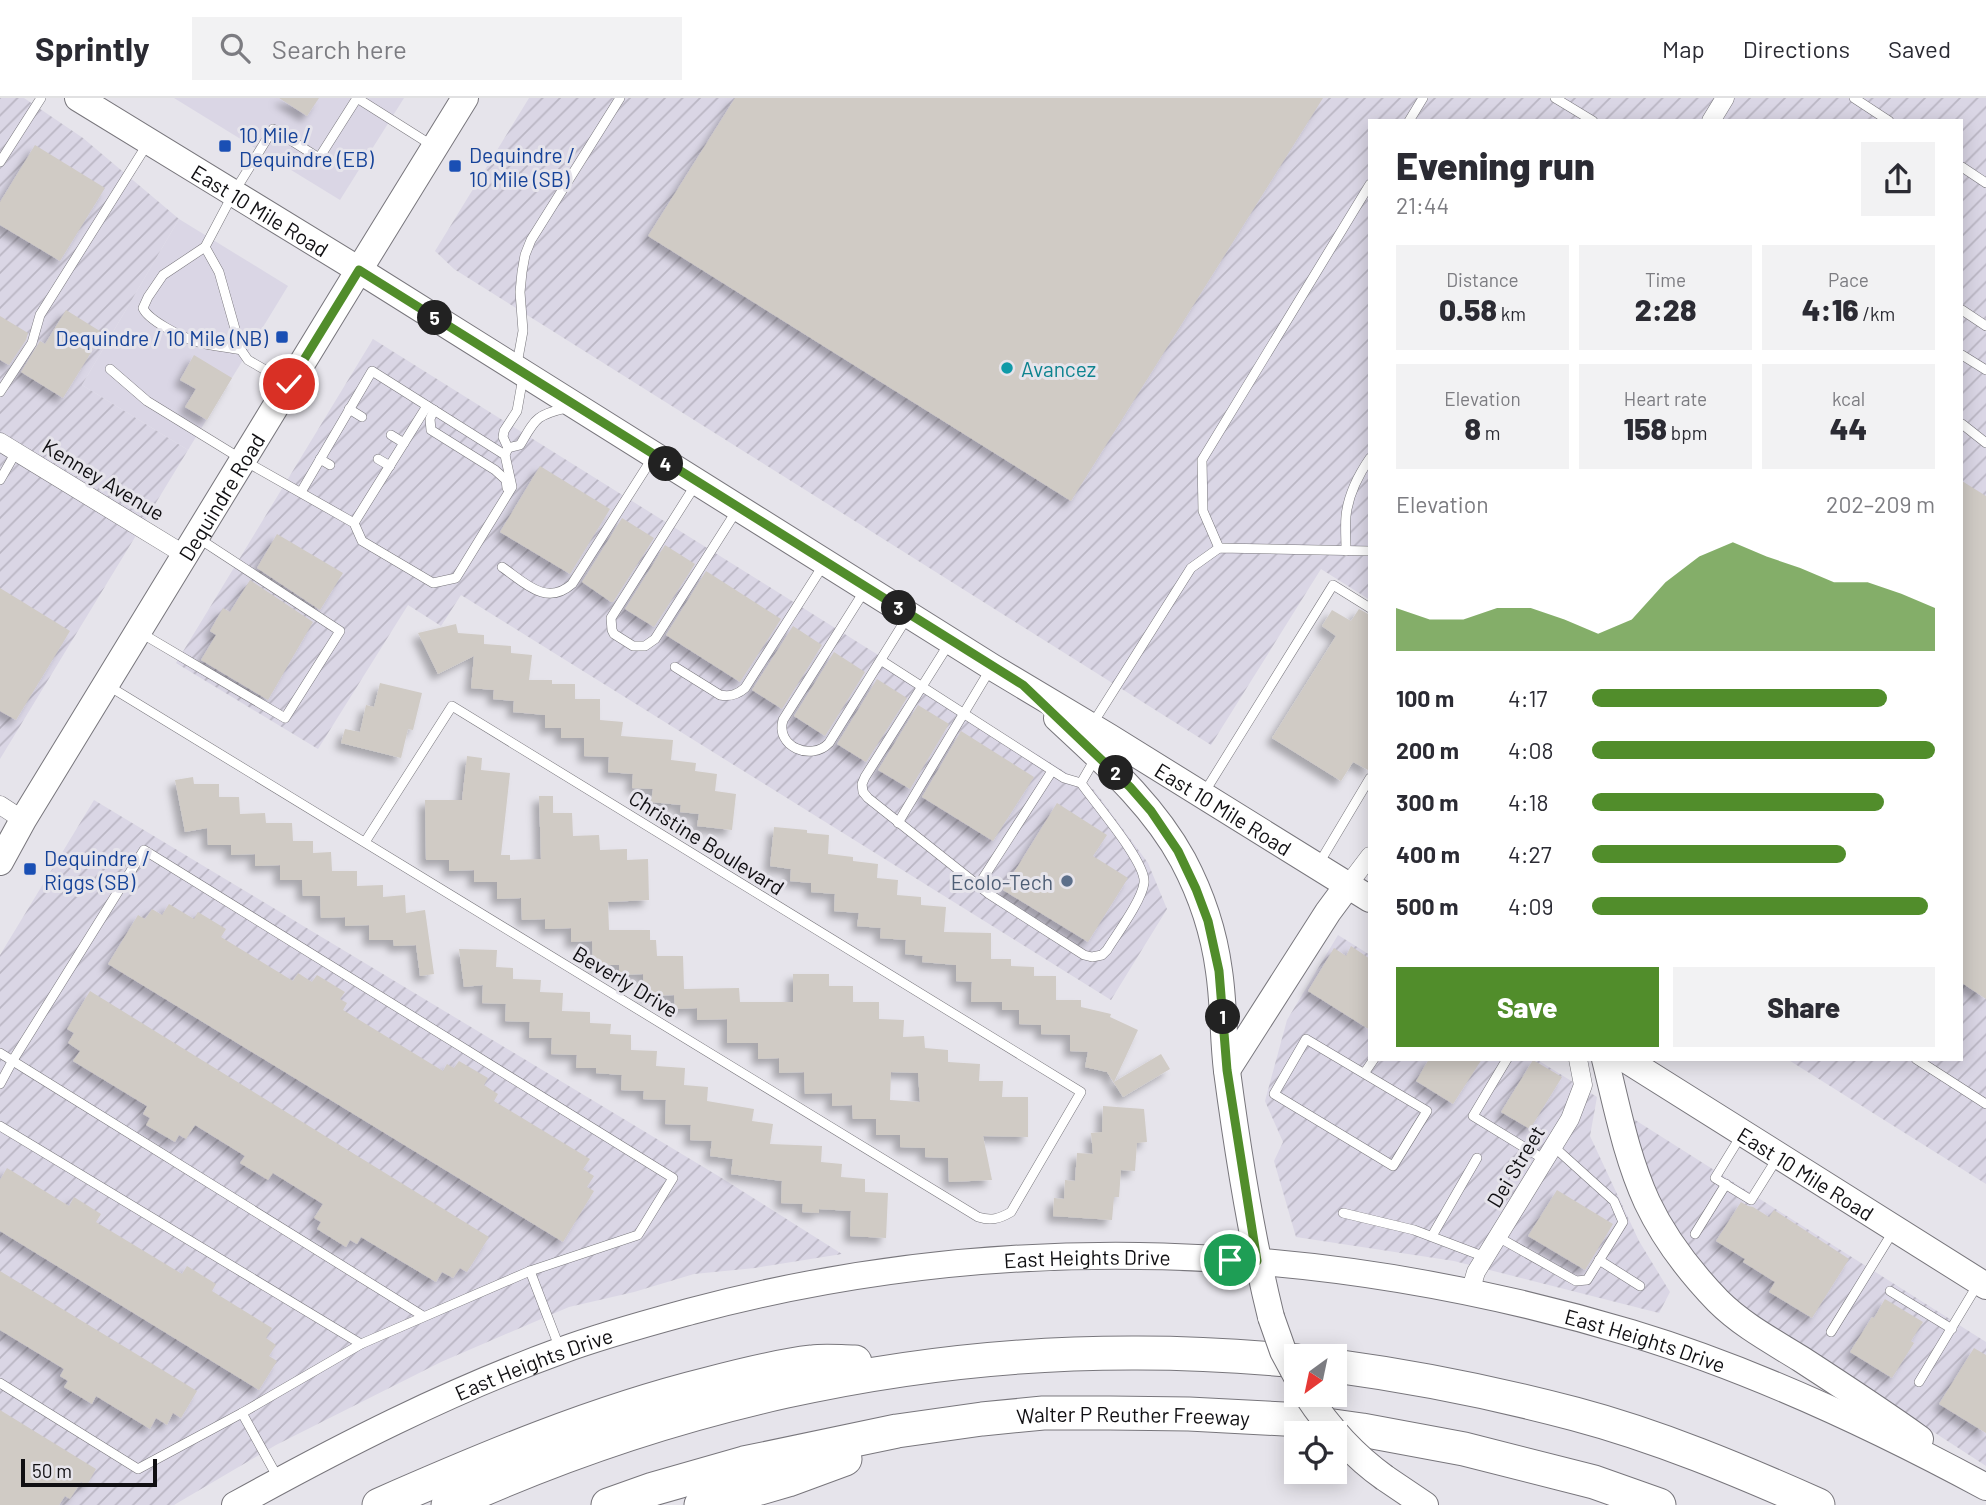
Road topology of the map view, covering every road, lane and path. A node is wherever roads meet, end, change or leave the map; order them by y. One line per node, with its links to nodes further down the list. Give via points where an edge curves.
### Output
1 (41, 98): 15 (lane)
2 (78, 98): 13 (main road, East 10 Mile Road)
3 (465, 98): 14 (main road, Dequindre Road)
4 (620, 98): 28 (lane, via 531,240 520,292)
5 (1423, 98): 9 (lane)
6 (1555, 98): 10 (lane)
7 (1725, 98): 11 (street)
8 (1854, 98): 12 (lane)
9 (1410, 119)
10 (1590, 119)
11 (1712, 119)
12 (1886, 119)
13 (149, 142): 19 (main road, East 10 Mile Road); 30 (lane, via 40,315 32,343)
14 (435, 147): 19 (lane, via 357,98 319,158 273,129); 21 (main road, Dequindre Road)
15 (0, 162)
16 (1963, 168): 17 (lane)
17 (1986, 183)
18 (1368, 187): 60 (lane, via 1202,460 1203,511)
19 (233, 194): 20 (lane); 21 (main road, East 10 Mile Road)
20 (205, 247): 24 (lane, via 219,272); 24 (lane, via 163,275 143,308 152,318 194,341)
21 (359, 270): 28 (main road, East 10 Mile Road); 29 (main road, Dequindre Road)
22 (1963, 311): 23 (lane)
23 (1986, 326)
24 (241, 349): 29 (lane, via 248,360)
25 (1963, 356): 27 (lane)
26 (110, 369): 47 (lane, via 147,401)
27 (1986, 370)
28 (520, 371): 31 (main road, East 10 Mile Road); 42 (lane, via 523,384 517,411 503,437)
29 (289, 384): 47 (main road, Dequindre Road)
30 (0, 392)
31 (575, 406): 42 (lane, via 535,419 520,445); 44 (main road, East 10 Mile Road)
32 (431, 408): 33 (lane, via 372,371); 40 (lane); 42 (lane); 56 (lane, via 431,430 495,470 506,480)
33 (349, 409): 34 (lane); 36 (lane)
34 (362, 417)
35 (1963, 425): 41 (lane)
36 (335, 433): 38 (lane); 45 (lane)
37 (391, 435): 40 (lane)
38 (346, 440)
39 (0, 442): 43 (street, Kenney Avenue)
40 (404, 443): 50 (lane)
41 (1986, 443)
42 (507, 451): 56 (lane, via 512,487)
43 (16, 452): 51 (lane); 59 (street, Kenney Avenue)
44 (654, 456): 52 (main road, East 10 Mile Road); 64 (lane, via 567,588 556,594 538,592)
45 (320, 458): 49 (lane); 55 (lane)
46 (378, 459): 50 (lane)
47 (243, 460): 55 (lane); 59 (main road, Dequindre Road)
48 (1368, 461): 61 (lane, via 1346,515)
49 (330, 465)
50 (390, 466): 54 (lane)
51 (0, 480)
52 (697, 483): 57 (main road, East 10 Mile Road); 57 (lane, via 611,618 614,634 633,646 645,646 654,639)
53 (364, 485): 54 (lane)
54 (374, 491): 58 (lane)
55 (301, 492): 58 (lane)
56 (508, 494): 58 (lane, via 456,579 433,583 362,541)
57 (738, 508): 63 (main road, East 10 Mile Road)
58 (354, 523)
59 (191, 546): 68 (main road, Dequindre Road); 68 (lane, via 340,631 285,718)
60 (1219, 548): 61 (lane); 76 (lane, via 1191,568)
61 (1346, 551): 62 (lane)
62 (1368, 551)
63 (825, 562): 65 (main road, East 10 Mile Road); 71 (lane, via 745,688 720,695)
64 (502, 567)
65 (866, 588): 67 (main road, East 10 Mile Road); 70 (lane, via 783,720 787,742 810,753 824,748)
66 (1368, 607): 80 (lane, via 1333,585)
67 (909, 615): 69 (main road, East 10 Mile Road); 70 (lane)
68 (138, 632): 73 (main road, Dequindre Road)
69 (950, 640): 72 (main road, East 10 Mile Road); 74 (lane)
70 (882, 661): 74 (lane)
71 (675, 667)
72 (992, 667): 75 (lane); 76 (main road, East 10 Mile Road)
73 (106, 685): 82 (main road, Dequindre Road); 84 (lane, Beverly Drive)
74 (921, 687): 75 (lane); 83 (lane, via 862,784 868,798)
75 (964, 714): 77 (lane); 83 (lane)
76 (1099, 739): 79 (lane); 80 (main road, East 10 Mile Road); 99 (main road, via 1178,851 1196,889 1218,963)
77 (1052, 771): 79 (lane); 89 (lane)
78 (1368, 781): 87 (lane)
79 (1081, 783): 89 (lane, via 1144,876 1140,896 1107,950 1091,957 1074,950)
80 (1203, 795): 87 (main road, East 10 Mile Road)
81 (0, 805): 82 (street)
82 (23, 820): 86 (main road, Dequindre Road)
83 (898, 823): 89 (lane)
84 (365, 842): 102 (lane, Beverly Drive, via 978,1217 988,1220 1011,1212); 102 (lane, Christine Boulevard, via 452,706)
85 (1368, 859): 88 (street)
86 (0, 862)
87 (1317, 866): 88 (main road, East 10 Mile Road)
88 (1348, 885): 90 (main road, East 10 Mile Road); 99 (main road)
89 (978, 886)
90 (1368, 898)
91 (0, 1053): 92 (lane)
92 (13, 1060): 101 (lane); 118 (lane, via 144,850 673,1178 638,1236); 123 (lane)
93 (1373, 1061): 100 (lane)
94 (1506, 1061): 106 (lane, via 1473,1116)
95 (1578, 1061): 106 (street, Dei Street, via 1583,1085 1570,1119)
96 (1605, 1061): 138 (main road, via 1637,1179 1659,1224 1699,1280 1742,1321 1880,1410)
97 (1628, 1061): 105 (main road, East 10 Mile Road)
98 (1919, 1061): 103 (lane)
99 (1227, 1070): 117 (main road)
100 (1365, 1072): 100 (lane, via 1306,1039 1274,1094 1393,1166 1427,1111)
101 (0, 1084)
102 (1081, 1092)
103 (1986, 1104)
104 (0, 1126): 126 (lane)
105 (1743, 1133): 107 (main road, East 10 Mile Road); 109 (lane, via 1715,1178)
106 (1549, 1153): 114 (street, Dei Street); 116 (lane, via 1614,1201 1620,1212 1623,1222)
107 (1779, 1155): 109 (lane, via 1751,1200); 111 (main road, East 10 Mile Road)
108 (1477, 1158): 113 (lane)
109 (1726, 1184): 112 (lane)
110 (1343, 1213): 113 (lane)
111 (1894, 1228): 119 (main road, East 10 Mile Road); 125 (lane)
112 (1695, 1234)
113 (1432, 1236): 115 (lane)
114 (1498, 1237): 115 (street, Dei Street); 116 (lane, via 1576,1281 1587,1280)
115 (1485, 1257): 122 (street, Dei Street)
116 (1599, 1260): 120 (lane)
117 (1257, 1261): 122 (main road, East Heights Drive); 127 (main road, East Heights Drive, via 1136,1255 944,1264 778,1290); 128 (main road, bridge)
118 (530, 1271): 123 (lane); 127 (lane)
119 (1983, 1284): 124 (lane)
120 (1640, 1286)
121 (1890, 1291): 124 (lane)
122 (1470, 1292): 138 (main road, East Heights Drive, via 1630,1333 1709,1360 1867,1427)
123 (423, 1316): 126 (lane)
124 (1952, 1329): 132 (lane)
125 (1831, 1332)
126 (361, 1344): 135 (lane)
127 (561, 1351): 137 (main road, East Heights Drive, via 394,1420)
128 (1284, 1353)
129 (1284, 1360): 130 (highway, via 1138,1353)
130 (955, 1363): 140 (highway, via 815,1362 729,1378 561,1430); 141 (highway, via 883,1372 714,1408 589,1446)
131 (1348, 1368): 146 (highway, via 1436,1381 1577,1415 1737,1470)
132 (1919, 1382)
133 (0, 1384): 135 (lane, via 138,1469)
134 (1315, 1407): 144 (main road, bridge, via 1345,1444 1385,1479)
135 (242, 1413): 137 (lane)
136 (897, 1431): 142 (highway, Walter P Reuther Freeway, via 744,1463); 143 (highway, via 855,1455); 145 (highway, Walter P Reuther Freeway, via 1043,1413 1284,1419 1464,1449 1594,1482)
137 (279, 1480): 139 (main road, East Heights Drive)
138 (1985, 1486)
139 (235, 1505)
140 (379, 1505)
141 (448, 1505)
142 (608, 1505)
143 (701, 1505)
144 (1425, 1505)
145 (1659, 1505)
146 (1818, 1505)

